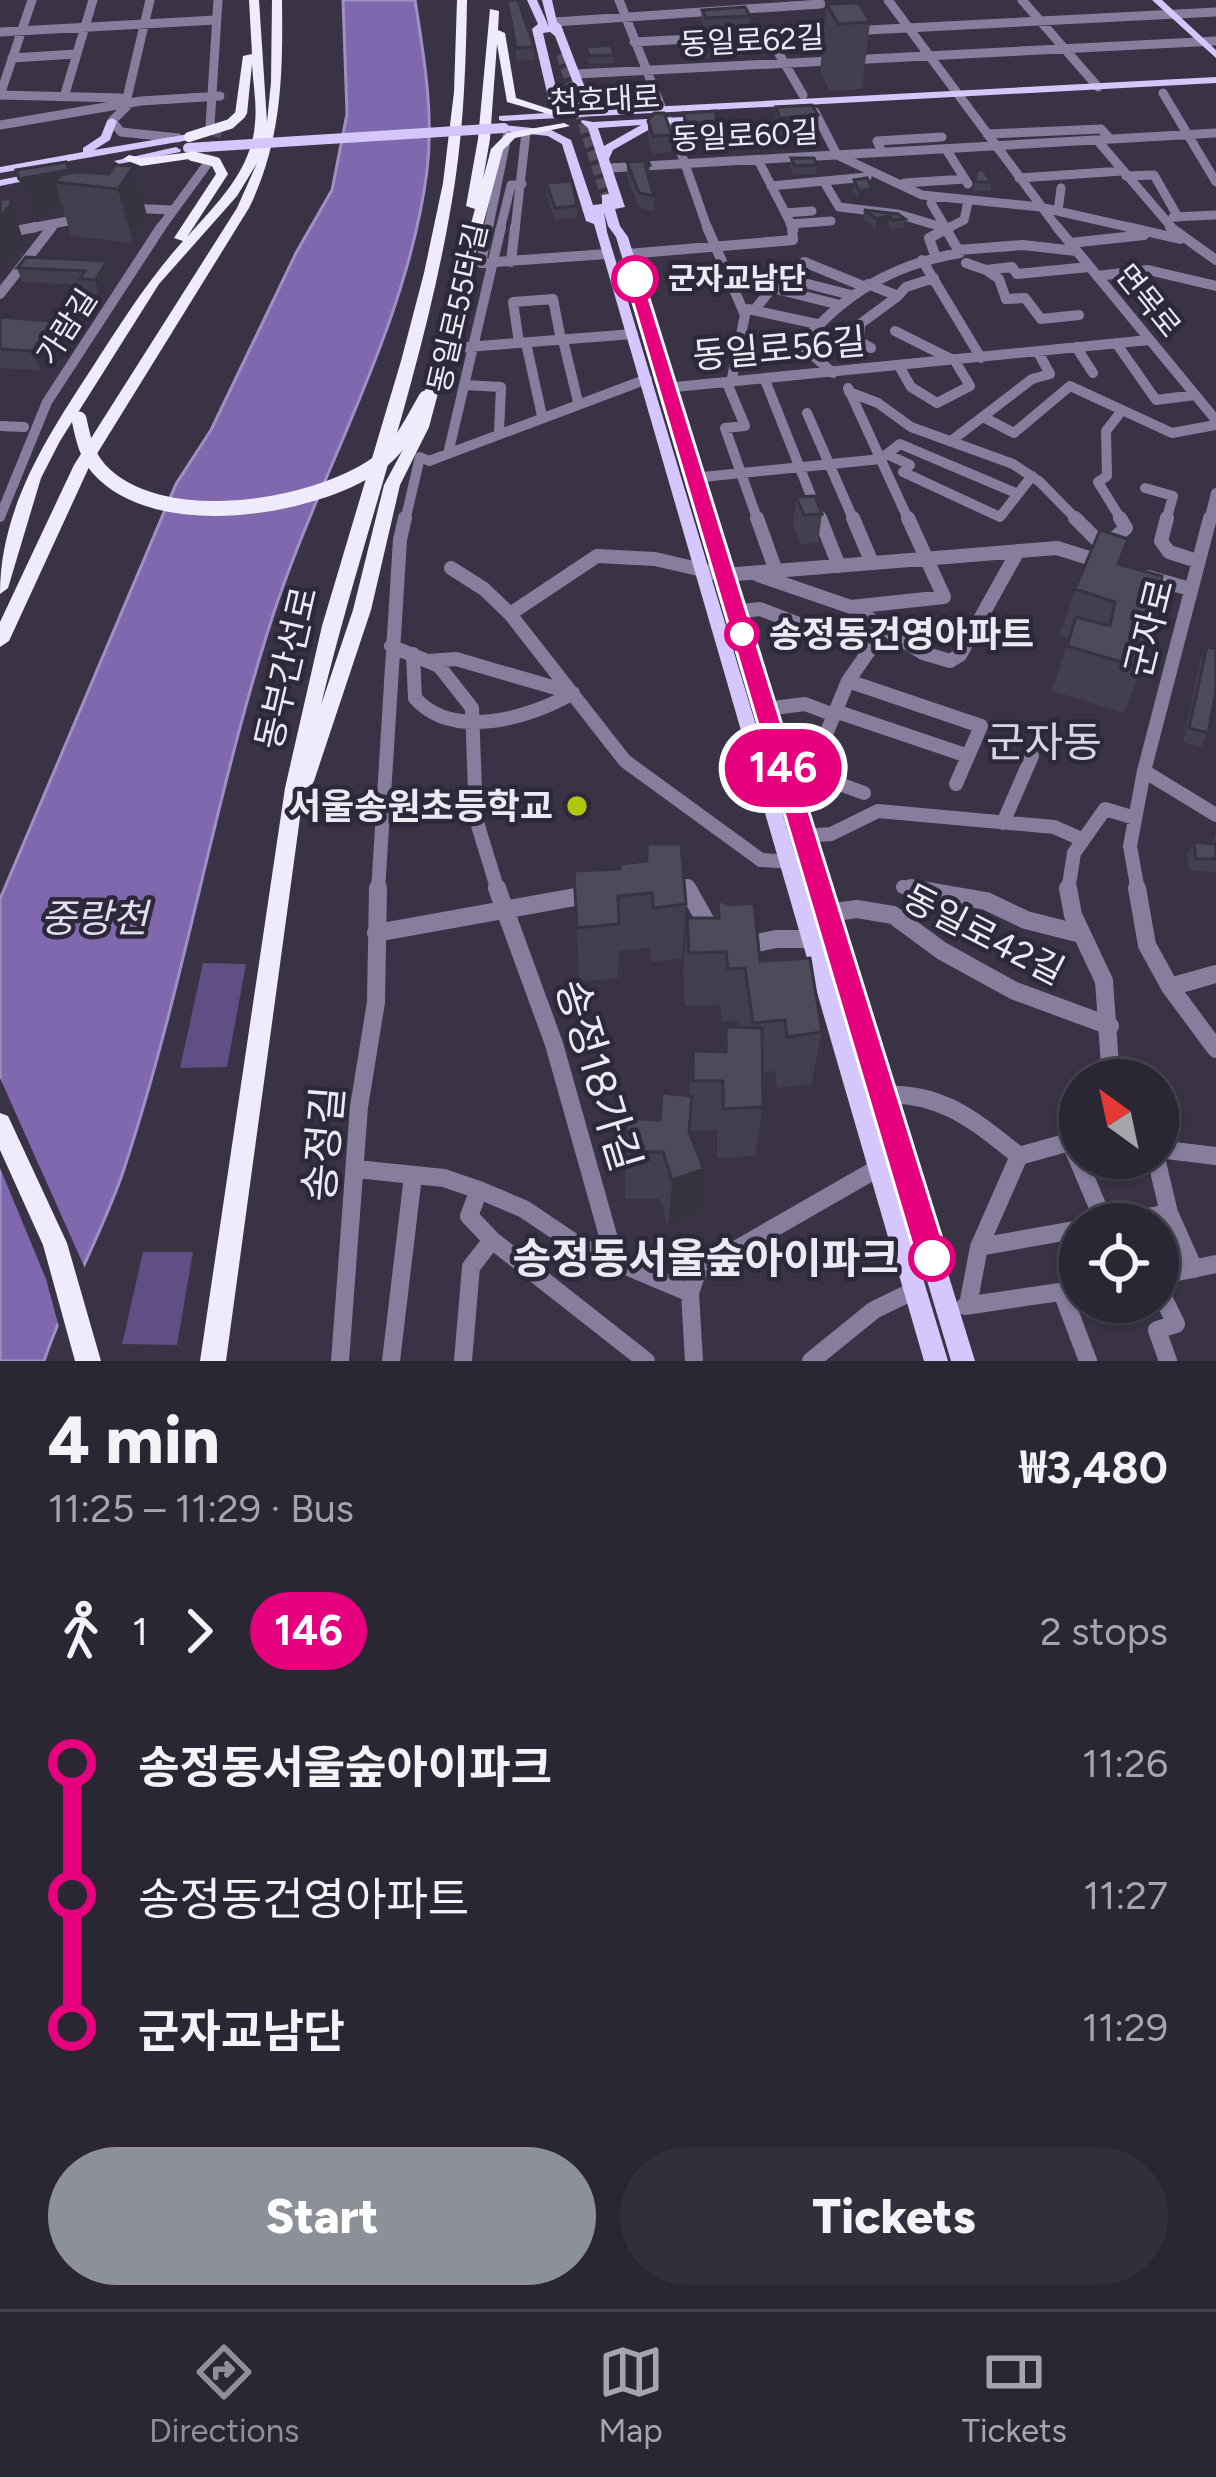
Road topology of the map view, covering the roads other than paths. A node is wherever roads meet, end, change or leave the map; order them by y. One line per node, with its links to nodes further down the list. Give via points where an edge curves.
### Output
1 (32, 0): 29 (street)
2 (92, 0): 27 (street)
3 (150, 0): 23 (street)
4 (221, 0): 21 (street); 53 (street)
5 (254, 0): 28 (highway)
6 (278, 0): 212 (highway, via 275,124 264,166 82,465)
7 (462, 0): 123 (highway, 동부간선로, via 460,112)
8 (532, 0): 25 (main road)
9 (548, 0): 24 (main road)
10 (619, 0): 19 (street)
11 (888, 0): 26 (street, 면목로)
12 (1022, 0): 22 (street)
13 (1157, 0): 18 (main road)
14 (819, 2): 19 (street); 30 (street)
15 (493, 6): 60 (highway, via 511,100); 66 (highway)
16 (1097, 9): 20 (street)
17 (1216, 11): 18 (street)
18 (1172, 14): 20 (street); 36 (main road)
19 (624, 17): 24 (street); 35 (street)
20 (1106, 17): 22 (street)
21 (216, 20): 23 (street); 47 (street)
22 (1042, 20): 26 (street); 37 (street)
23 (145, 24): 27 (street); 58 (street)
24 (555, 24): 25 (main road, via 557,55); 45 (main road)
25 (540, 26): 59 (main road)
26 (909, 27): 30 (street); 40 (street, 면목로)
27 (85, 28): 29 (street); 38 (street)
28 (253, 28): 80 (highway, bridge, via 241,114); 136 (highway, via 261,122 255,156)
29 (21, 31): 31 (street); 41 (street)
30 (839, 31): 32 (street)
31 (0, 32)
32 (768, 34): 33 (street); 42 (street)
33 (700, 38): 35 (street); 43 (street)
34 (1216, 41): 36 (street, 동일로62길)
35 (634, 42): 44 (street)
36 (1202, 42): 37 (street, 동일로62길); 39 (main road)
37 (1066, 49): 40 (street, 동일로62길); 48 (street)
38 (76, 54): 41 (street); 54 (street)
39 (1216, 55)
40 (930, 56): 42 (street, 동일로62길); 57 (street, 면목로)
41 (12, 58): 51 (street)
42 (785, 63): 43 (street, 동일로62길); 52 (street)
43 (711, 67): 44 (street, 동일로62길)
44 (644, 70): 45 (street, 동일로62길); 63 (street)
45 (576, 74): 56 (main road)
46 (1216, 80): 48 (main road, 천호대로)
47 (212, 81): 53 (street); 55 (street)
48 (1098, 87): 57 (main road, 천호대로)
49 (1216, 90): 50 (main road, 천호대로)
50 (1162, 92): 57 (main road, 천호대로); 75 (street)
51 (0, 95): 54 (street)
52 (803, 95)
53 (216, 96): 55 (street); 69 (street)
54 (64, 97): 58 (street)
55 (190, 98): 58 (street)
56 (584, 98): 59 (main road); 61 (main road)
57 (961, 99): 62 (main road, 천호대로); 63 (main road, 천호대로); 74 (street, 면목로)
58 (129, 100): 65 (street); 68 (street)
59 (554, 100): 60 (highway); 64 (main road)
60 (533, 110): 64 (highway)
61 (647, 110): 63 (main road, 천호대로); 64 (main road, 천호대로)
62 (815, 112): 63 (main road, 천호대로); 81 (street)
63 (666, 115): 67 (main road, 천호대로); 85 (main road, via 608,148); 86 (street)
64 (566, 119): 67 (main road); 70 (main road, 천호대로); 71 (main road, 천호대로); 72 (highway)
65 (112, 121): 80 (street, via 128,135); 82 (main road, via 100,143)
66 (484, 122): 123 (highway); 127 (highway)
67 (608, 124): 71 (main road, 천호대로)
68 (0, 125)
69 (215, 125)
70 (505, 127): 72 (highway); 80 (main road, 천호대로, bridge); 127 (highway); 132 (street, via 481,263)
71 (595, 131): 77 (main road); 85 (main road)
72 (526, 132): 77 (main road); 96 (street)
73 (1216, 133): 75 (street)
74 (987, 134): 76 (street); 79 (street, 면목로)
75 (1188, 135): 76 (street); 94 (street)
76 (1102, 136): 79 (street, 동일로60길); 89 (street)
77 (567, 142): 116 (main road)
78 (944, 143): 79 (street, 동일로60길); 81 (street, 동일로60길); 98 (street, via 966,182)
79 (995, 146): 91 (street, 면목로)
80 (195, 152): 82 (main road, 천호대로); 83 (highway); 104 (street, 가람길, via 195,175); 136 (highway, via 223,171)
81 (836, 155): 84 (street, 동일로60길); 88 (street)
82 (70, 158): 87 (main road, 천호대로)
83 (129, 159): 90 (main road)
84 (758, 160): 86 (street, 동일로60길); 97 (street)
85 (608, 162): 86 (street, 동일로60길); 119 (main road)
86 (684, 164): 121 (street)
87 (0, 170)
88 (876, 173): 93 (street); 98 (street)
89 (1124, 174): 91 (street); 110 (street, via 1154,175); 112 (street)
90 (40, 175): 92 (street); 95 (main road)
91 (1019, 178): 102 (street, 면목로)
92 (58, 179)
93 (824, 182): 97 (street); 108 (street, via 839,207)
94 (1216, 182)
95 (0, 183)
96 (522, 184): 130 (street); 132 (street, 동일로55다길, via 511,184)
97 (771, 186): 111 (street)
98 (903, 186): 100 (street); 108 (street)
99 (1061, 188): 106 (street)
100 (934, 197): 101 (street); 115 (street)
101 (968, 202): 102 (street); 115 (street, via 964,220)
102 (1040, 207): 106 (street); 122 (street, 면목로)
103 (120, 209): 104 (street)
104 (171, 210): 192 (street, 가람길, via 47,402)
105 (812, 211): 111 (street)
106 (1058, 211): 117 (street)
107 (102, 214): 114 (street)
108 (891, 214): 115 (street)
109 (1216, 214): 110 (street)
110 (1178, 217): 112 (street)
111 (788, 218): 113 (street); 121 (street, via 796,237 790,242)
112 (1157, 218): 120 (street)
113 (831, 220)
114 (54, 224): 118 (street); 140 (street)
115 (946, 228): 126 (street); 128 (street, via 929,238)
116 (601, 232): 119 (main road, via 601,197); 124 (main road)
117 (1155, 233): 120 (street); 122 (street, 면목로)
118 (0, 234)
119 (622, 237): 125 (main road)
120 (1180, 239): 129 (street)
121 (714, 247): 125 (street); 144 (street)
122 (1073, 247): 126 (street); 134 (street, 면목로)
123 (437, 252): 228 (highway, 동부간선로, via 338,601)
124 (607, 254): 130 (street); 148 (main road)
125 (627, 254): 168 (main road)
126 (962, 255): 128 (street); 133 (street, 면목로)
127 (466, 258): 170 (highway)
128 (929, 258): 135 (street); 138 (street)
129 (1216, 260)
130 (511, 262): 132 (street)
131 (804, 262): 138 (street)
132 (494, 263): 153 (street, 동일로55다길)
133 (986, 270): 134 (street, 면목로); 145 (street, via 1006,299 1025,298 1040,319)
134 (1093, 272): 139 (street, via 1148,271); 150 (street, 면목로)
135 (934, 278): 142 (street); 158 (street)
136 (154, 282): 163 (highway)
137 (808, 284): 141 (street)
138 (866, 285): 141 (street); 142 (street)
139 (1216, 286)
140 (0, 294)
141 (851, 295): 143 (street)
142 (898, 296): 155 (street, via 860,324 860,342)
143 (836, 304): 144 (street, via 772,288); 146 (street)
144 (750, 309): 146 (street); 166 (street)
145 (1078, 315)
146 (817, 324): 161 (street, via 801,345)
147 (895, 331): 159 (street, 동일로56길)
148 (633, 334): 149 (street); 164 (main road)
149 (562, 340): 151 (street); 151 (street, via 553,298 513,302); 172 (street)
150 (1149, 340): 152 (street, 동일로56길); 171 (street, 면목로)
151 (523, 343): 153 (street); 175 (street)
152 (1116, 343): 154 (street, 동일로56길); 171 (street, via 1156,400)
153 (474, 347): 156 (street); 167 (street, 동일로55다길)
154 (1076, 347): 157 (street, 동일로56길); 162 (street)
155 (871, 348)
156 (454, 349)
157 (1038, 352): 158 (street, 동일로56길); 176 (street, via 1050,374)
158 (981, 358): 159 (street, 동일로56길)
159 (955, 361): 160 (street, 동일로56길); 160 (street, 동일로56길, via 970,386 937,403 911,387)
160 (899, 366): 161 (street, 동일로56길)
161 (837, 373): 165 (street, 동일로56길); 169 (street)
162 (1094, 373)
163 (93, 377): 170 (highway, bridge, via 79,418 88,454 122,485 183,505 239,508 358,476 405,440); 207 (highway, via 33,478)
164 (647, 380): 172 (street); 201 (main road)
165 (765, 380): 166 (street, 동일로56길); 185 (street)
166 (729, 383): 168 (street, 동일로56길); 186 (street, via 745,426 725,428)
167 (465, 385): 180 (street, via 501,387); 182 (street, 동일로55다길)
168 (665, 388): 188 (main road)
169 (849, 392): 181 (street); 183 (street)
170 (428, 393): 228 (highway, via 418,439 388,495 319,748)
171 (1195, 395): 177 (street, 면목로)
172 (578, 402): 175 (street)
173 (1120, 412): 176 (street, via 1070,386 1014,433); 177 (street, via 1172,433); 194 (street, via 1106,431 1107,476 1098,482 1126,528)
174 (807, 413): 184 (street)
175 (542, 416): 180 (street)
176 (983, 417): 181 (street)
177 (1216, 422)
178 (0, 426): 179 (street)
179 (24, 427)
180 (499, 433): 182 (street)
181 (951, 441): 187 (street)
182 (448, 454): 213 (street, via 420,457 400,539)
183 (884, 457): 184 (street); 191 (street, via 900,444); 191 (street, via 1000,517); 197 (street)
184 (830, 463): 185 (street); 200 (street)
185 (800, 466): 186 (street); 202 (street)
186 (742, 473): 188 (street); 204 (street)
187 (1032, 476): 191 (street); 194 (street)
188 (693, 478): 206 (main road)
189 (1145, 488): 198 (street, 군자로, via 1173,496 1161,541 1169,552)
190 (1216, 493): 193 (street, 군자로)
191 (1018, 494)
192 (0, 517)
193 (1212, 524): 198 (street, 군자로)
194 (1104, 546): 196 (street)
195 (1018, 550): 197 (street); 208 (street, via 1057,548); 209 (street, via 957,659 922,653)
196 (1115, 558)
197 (928, 559): 200 (street); 209 (street, via 944,597)
198 (1197, 559): 199 (street); 208 (street, 군자로)
199 (1216, 561)
200 (872, 563): 202 (street)
201 (703, 566): 206 (street); 210 (street, via 600,554); 211 (main road)
202 (839, 566): 204 (street)
203 (451, 568): 210 (street)
204 (776, 571): 205 (street)
205 (753, 573): 206 (street); 209 (street)
206 (724, 575): 211 (main road)
207 (0, 588)
208 (1190, 590): 223 (street, 군자로)
209 (851, 607)
210 (509, 614): 217 (street)
211 (725, 616): 216 (street, via 760,609 868,651); 218 (main road, via 745,644); 234 (main road)
212 (0, 641)
213 (391, 646): 214 (street); 238 (street)
214 (413, 654): 215 (street); 220 (street, via 419,704)
215 (428, 661): 217 (street, via 456,659); 220 (street, via 455,684)
216 (848, 681): 219 (street); 221 (street, via 981,726)
217 (573, 694): 220 (street, via 526,714); 234 (street, via 625,761 741,848 761,860)
218 (765, 709): 219 (street, via 805,704); 225 (main road)
219 (835, 713): 221 (street); 224 (street)
220 (475, 722): 236 (street, 송정18가길, via 476,819)
221 (968, 756): 226 (street)
222 (1032, 757): 231 (street)
223 (1144, 770): 229 (street); 230 (street, 군자로)
224 (810, 773): 225 (street); 227 (street)
225 (786, 776): 232 (main road)
226 (956, 784)
227 (864, 793)
228 (292, 807): 270 (highway, 동부간선로)
229 (1216, 815)
230 (1135, 818): 233 (street, via 1105,808); 242 (street, 군자로, via 1130,845 1141,926)
231 (1003, 823): 232 (street, via 878,811 831,834); 233 (street, via 1054,827)
232 (804, 836): 237 (main road)
233 (1078, 838): 239 (street, via 1067,893)
234 (791, 862): 240 (main road)
235 (903, 887): 239 (street, via 986,901)
236 (505, 910): 238 (street); 240 (street, via 676,884 693,894 716,938 733,946); 260 (street, 송정18가길, via 554,1044)
237 (827, 913): 243 (street, 동일로42길, via 893,915 1015,992); 246 (main road)
238 (376, 934): 253 (street, 송정길)
239 (1082, 934): 243 (street, via 1100,965)
240 (814, 939): 252 (main road)
241 (1216, 974): 242 (street)
242 (1170, 987): 244 (street, 군자로)
243 (1111, 1026): 245 (street)
244 (1216, 1049)
245 (1111, 1059)
246 (882, 1095): 250 (street, via 943,1098); 266 (main road)
247 (0, 1124): 269 (highway, via 55,1243)
248 (1059, 1145): 250 (street)
249 (1179, 1152): 251 (street)
250 (1019, 1156): 259 (street)
251 (1216, 1156)
252 (880, 1167): 263 (main road); 265 (street, via 697,1272)
253 (356, 1169): 254 (street); 271 (street, 송정길)
254 (413, 1176): 255 (street); 272 (street)
255 (479, 1190): 258 (street, via 469,1216); 260 (street)
256 (1179, 1227): 261 (street)
257 (1059, 1233): 259 (street)
258 (492, 1240): 273 (street, via 471,1268); 274 (street)
259 (979, 1247): 266 (street)
260 (616, 1264): 265 (street)
261 (1209, 1269): 262 (street)
262 (1179, 1273)
263 (915, 1290): 276 (street, via 874,1310); 277 (main road)
264 (1059, 1292): 266 (street)
265 (690, 1293): 275 (street)
266 (958, 1307): 278 (main road)
267 (1079, 1323): 279 (street)
268 (1176, 1323): 280 (street, via 1157,1330)
269 (88, 1361)
270 (214, 1361)
271 (340, 1361)
272 (391, 1361)
273 (463, 1361)
274 (646, 1361)
275 (692, 1361)
276 (811, 1361)
277 (936, 1361)
278 (963, 1361)
279 (1088, 1361)
280 (1168, 1361)

